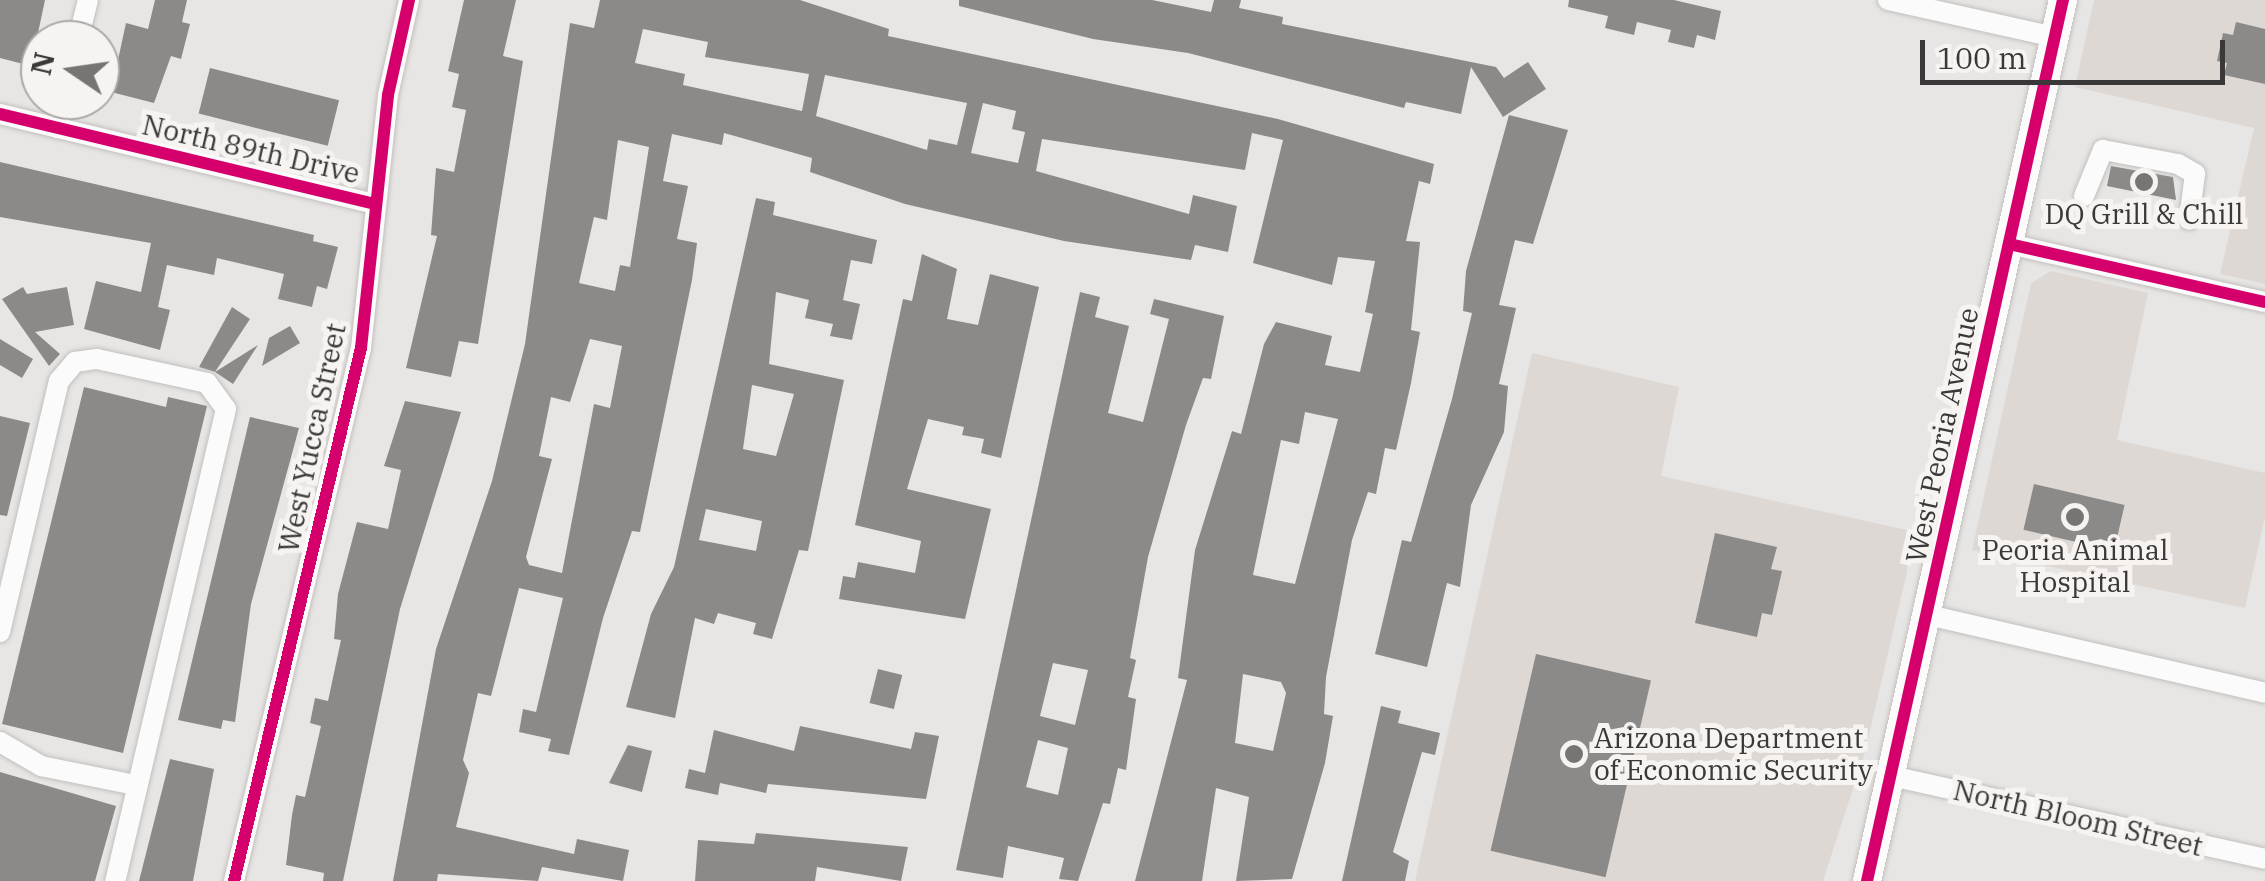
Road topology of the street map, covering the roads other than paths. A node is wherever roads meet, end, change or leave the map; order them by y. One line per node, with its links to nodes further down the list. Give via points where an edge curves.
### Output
1 (409, 0): 9 (street, West Yucca Street)
2 (1888, 0): 4 (street)
3 (2063, 0): 4 (main road, West Peoria Avenue)
4 (2055, 37): 11 (main road, West Peoria Avenue)
5 (0, 114): 7 (street, North 89th Drive)
6 (60, 120): 7 (street)
7 (58, 128): 9 (street, North 89th Drive)
8 (2084, 196): 10 (street, via 2104,150 2178,164 2194,174)
9 (374, 204): 21 (street, West Yucca Street, via 354,378)
10 (2188, 220)
11 (2009, 244): 12 (street); 13 (main road, West Peoria Avenue)
12 (2265, 302)
13 (1928, 614): 15 (street); 17 (main road, West Peoria Avenue)
14 (0, 632): 18 (street, via 58,381 75,362 97,358 206,383 226,409)
15 (2265, 694)
16 (0, 742): 18 (street, via 41,766)
17 (1891, 776): 19 (street, North Bloom Street); 22 (main road, West Peoria Avenue)
18 (135, 785): 20 (street)
19 (2265, 859)
20 (115, 881)
21 (234, 881)
22 (1867, 881)

